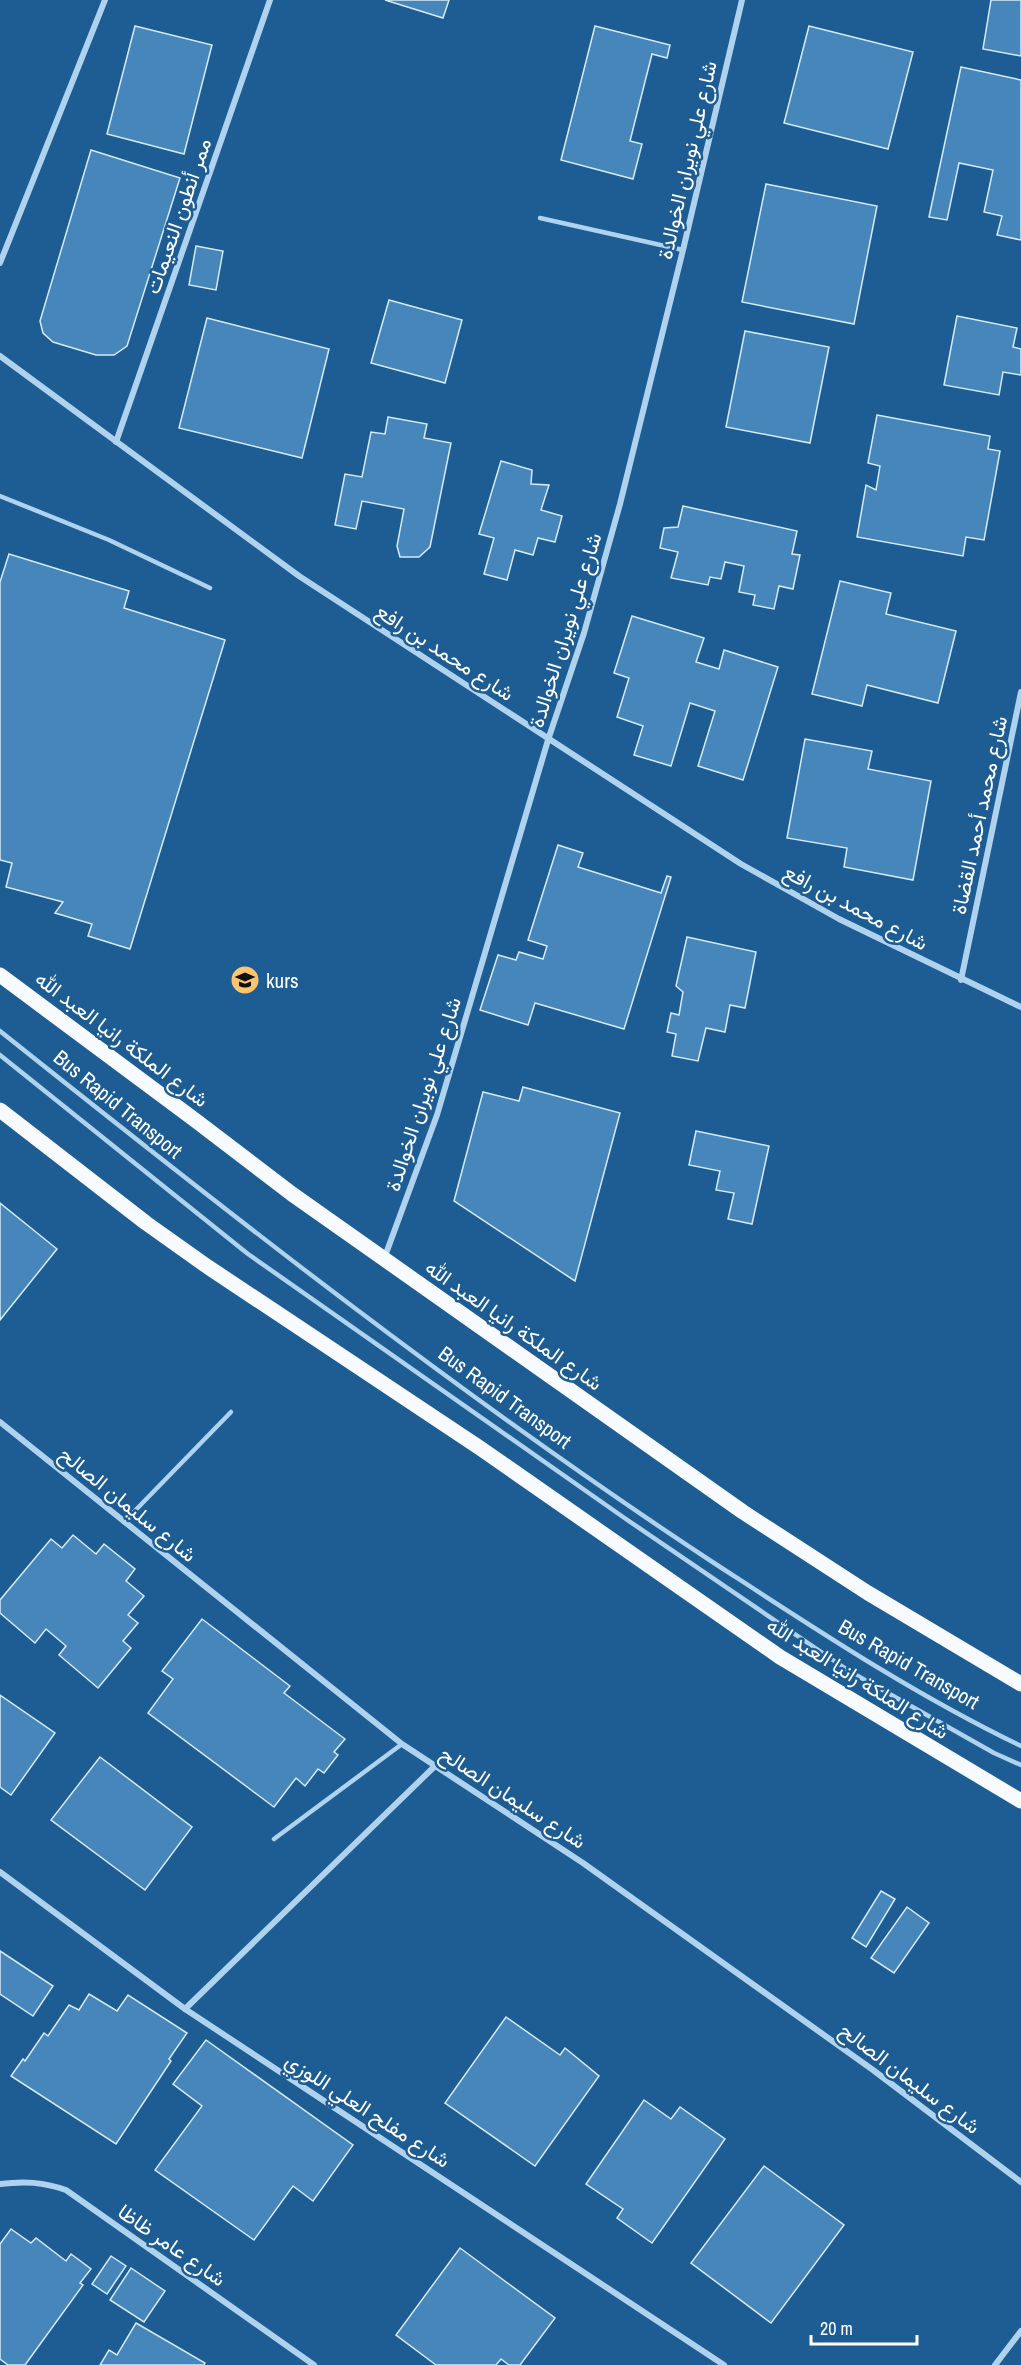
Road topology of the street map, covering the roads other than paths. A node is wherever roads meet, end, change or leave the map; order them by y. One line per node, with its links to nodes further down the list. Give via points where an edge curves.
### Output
1 (105, 0): 6 (street)
2 (270, 0): 8 (street, ممر أنطون النعيمات)
3 (742, 0): 5 (street, شارع علي نويران الخوالدة)
4 (540, 218): 5 (lane)
5 (683, 250): 12 (street, شارع علي نويران الخوالدة, via 620,504)
6 (0, 263)
7 (0, 356): 8 (street, شارع محمد بن رافع)
8 (116, 442): 12 (street, شارع محمد بن رافع, via 298,576)
9 (0, 496): 10 (lane, via 109,540)
10 (210, 588)
11 (1021, 692): 14 (street, شارع محمد أحمد القضاة)
12 (548, 740): 14 (street, شارع محمد بن رافع, via 741,864); 19 (street, شارع علي نويران الخوالدة, via 437,1115)
13 (0, 975): 19 (main road, شارع الملكة رانيا العبد الله)
14 (961, 980): 15 (street, شارع محمد بن رافع)
15 (1021, 1007)
16 (0, 1031): 25 (lane, Bus Rapid Transport, via 321,1284 632,1509 874,1667)
17 (0, 1055): 27 (lane, Bus Rapid Transport, via 248,1254 623,1517 849,1671)
18 (0, 1110): 28 (main road, شارع الملكة رانيا العبد الله, via 208,1268 480,1448 780,1657)
19 (384, 1259): 23 (main road, شارع الملكة رانيا العبد الله, via 743,1512 868,1593)
20 (231, 1412): 22 (lane)
21 (0, 1422): 22 (street, شارع سليمان الصالح)
22 (124, 1522): 24 (street, شارع سليمان الصالح)
23 (1021, 1684)
24 (402, 1744): 26 (street, شارع سليمان الصالح); 29 (lane)
25 (1021, 1746)
26 (436, 1765): 31 (street); 32 (street, شارع سليمان الصالح, via 583,1863 864,2063)
27 (1021, 1765)
28 (1021, 1801)
29 (274, 1839)
30 (0, 1872): 31 (street, شارع مفلح العلي اللوزي)
31 (185, 2009): 36 (street, شارع مفلح العلي اللوزي)
32 (1021, 2182)
33 (0, 2184): 35 (street, شارع عامر ظاظا, via 47,2183 66,2190)
34 (1021, 2331): 37 (street)
35 (314, 2365)
36 (724, 2365)
37 (995, 2365)

